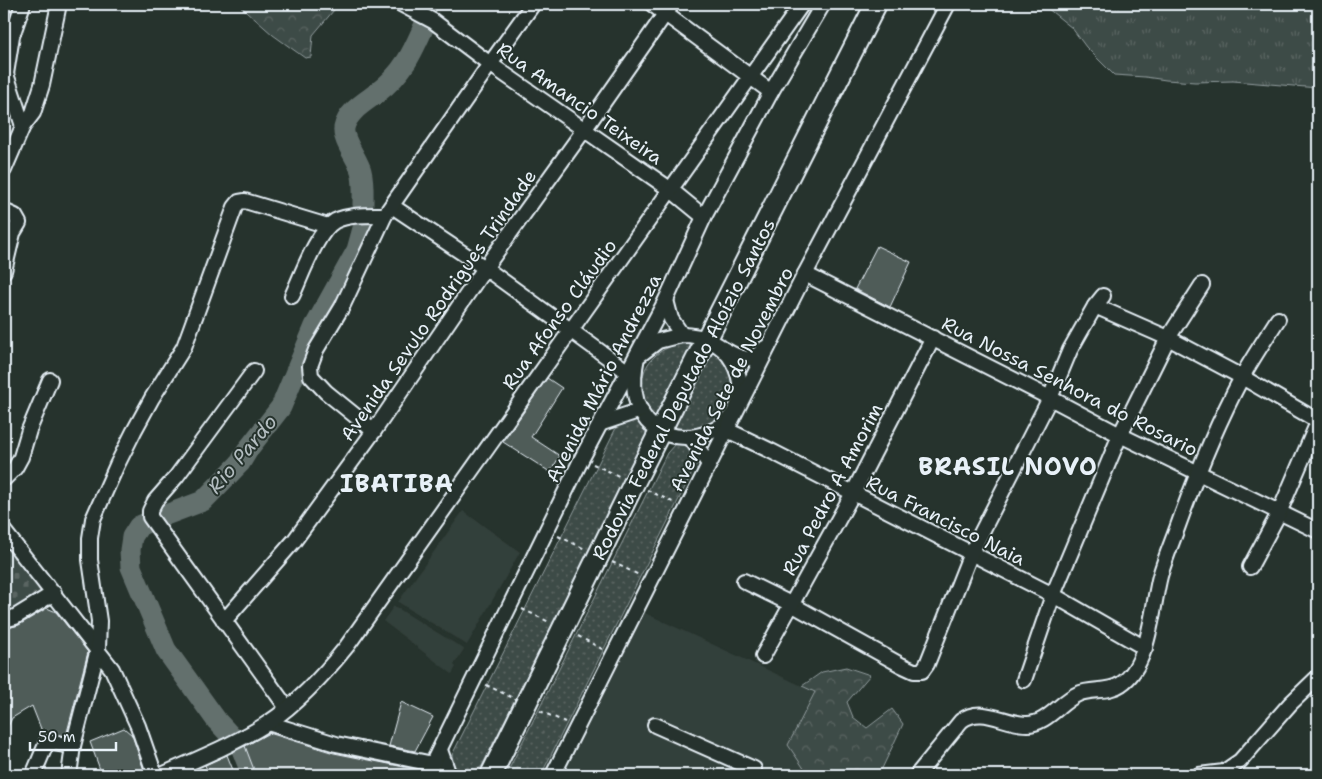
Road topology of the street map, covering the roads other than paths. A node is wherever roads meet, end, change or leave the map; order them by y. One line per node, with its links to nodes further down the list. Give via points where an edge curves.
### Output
1 (23, 4): 14 (street, via 12,36 6,74)
2 (59, 4): 14 (street, via 42,85 33,113)
3 (401, 4): 11 (street, Rua Amancio Teixeira, via 424,16)
4 (534, 4): 11 (street)
5 (652, 4): 10 (street)
6 (802, 4): 12 (street, Rua Afonso Cláudio)
7 (821, 4): 13 (street, Avenida Mário Andrezza)
8 (876, 4): 35 (highway, Rodovia Federal Deputado Aloízio Santos)
9 (948, 4): 25 (street, Avenida Sete de Novembro)
10 (669, 9): 12 (street); 15 (street, Avenida Sevulo Rodrigues Trindade)
11 (490, 64): 15 (street, Rua Amancio Teixeira); 20 (street)
12 (751, 76): 13 (street); 18 (street, Rua Afonso Cláudio)
13 (771, 92): 21 (street, Avenida Mário Andrezza)
14 (23, 126): 16 (street)
15 (584, 130): 18 (street, Rua Amancio Teixeira); 23 (street, Avenida Sevulo Rodrigues Trindade)
16 (9, 146): 17 (street)
17 (4, 170)
18 (671, 190): 21 (street, Rua Amancio Teixeira); 30 (street, Rua Afonso Cláudio)
19 (4, 211): 24 (street, via 15,216 19,223 13,233)
20 (380, 213): 22 (street, via 345,217); 23 (street); 46 (street, via 352,286 310,366 311,376 326,392)
21 (704, 217): 28 (street, Avenida Mário Andrezza)
22 (328, 226): 27 (street); 67 (street, via 245,201 235,207 184,347 134,431 94,519 90,560 99,621)
23 (485, 268): 30 (street); 46 (street, Avenida Sevulo Rodrigues Trindade)
24 (4, 271)
25 (805, 274): 32 (street, Rua Nossa Senhora do Rosario); 34 (street, Avenida Sete de Novembro)
26 (1202, 285): 33 (street)
27 (292, 296)
28 (666, 300): 31 (street, via 671,319); 36 (street, Avenida Mário Andrezza)
29 (1278, 319): 39 (street)
30 (570, 330): 38 (street); 71 (street, Rua Afonso Cláudio, via 347,646 313,686)
31 (682, 335): 35 (street, via 695,335); 36 (street, via 658,342)
32 (933, 338): 41 (street, Rua Nossa Senhora do Rosario); 54 (street, Rua Pedro A Amorim)
33 (1168, 338): 39 (street); 41 (street, via 1099,301 1070,350); 49 (street)
34 (772, 340): 35 (street, via 753,358 734,356); 43 (street, Avenida Sete de Novembro)
35 (715, 344): 43 (street, via 732,360 738,372 740,386); 48 (highway, Rodovia Federal Deputado Aloízio Santos)
36 (637, 357): 38 (street, Avenida Mário Andrezza); 42 (street, via 633,384)
37 (254, 372): 65 (street, via 150,511 150,517)
38 (628, 372): 45 (street, Avenida Mário Andrezza)
39 (1242, 377): 44 (street); 52 (street)
40 (50, 380): 53 (street, via 21,456)
41 (1050, 398): 49 (street, Rua Nossa Senhora do Rosario); 58 (street)
42 (641, 410): 45 (street); 48 (street)
43 (735, 413): 47 (street, Avenida Sete de Novembro); 50 (street, via 711,432)
44 (1318, 422): 55 (street)
45 (602, 423): 75 (street, Avenida Mário Andrezza)
46 (374, 430): 65 (street, Avenida Sevulo Rodrigues Trindade, via 294,541)
47 (726, 430): 51 (street, Avenida Sete de Novembro); 54 (street, Rua Francisco Naia)
48 (660, 433): 50 (street); 82 (highway, Rodovia Federal Deputado Aloízio Santos)
49 (1120, 435): 52 (street, Rua Nossa Senhora do Rosario); 62 (street)
50 (690, 437): 51 (street)
51 (709, 464): 83 (street, Avenida Sete de Novembro)
52 (1198, 472): 55 (street, Rua Nossa Senhora do Rosario); 66 (street, via 1160,576)
53 (4, 479)
54 (853, 493): 58 (street, Rua Francisco Naia); 63 (street, Rua Pedro A Amorim)
55 (1279, 513): 57 (street, Rua Nossa Senhora do Rosario); 59 (street)
56 (4, 531): 61 (street)
57 (1318, 531)
58 (971, 553): 62 (street, Rua Francisco Naia); 63 (street, via 922,671 914,671)
59 (1250, 567)
60 (744, 581): 63 (street)
61 (54, 593): 64 (street); 67 (street)
62 (1053, 595): 66 (street, Rua Francisco Naia); 70 (street)
63 (791, 604): 68 (street, Rua Pedro A Amorim)
64 (4, 620)
65 (224, 621): 71 (street)
66 (1145, 648): 85 (street, via 1130,677 1120,685 1078,694 1040,722 1026,724 986,715 967,717)
67 (98, 650): 74 (street); 79 (street, via 122,690)
68 (763, 656)
69 (1318, 677): 86 (street, via 1280,714 1240,761 1224,772)
70 (1024, 680)
71 (287, 708): 72 (street, Rua Afonso Cláudio)
72 (268, 723): 76 (street); 80 (street, Rua Afonso Cláudio)
73 (655, 724): 84 (street, via 754,769)
74 (73, 746): 77 (street, via 47,742); 78 (street)
75 (440, 750): 76 (street, Avenida Mário Andrezza); 81 (street)
76 (430, 770)
77 (33, 775)
78 (69, 775)
79 (155, 775)
80 (162, 775)
81 (449, 775)
82 (491, 775)
83 (553, 775)
84 (751, 775)
85 (917, 775)
86 (1199, 775)

